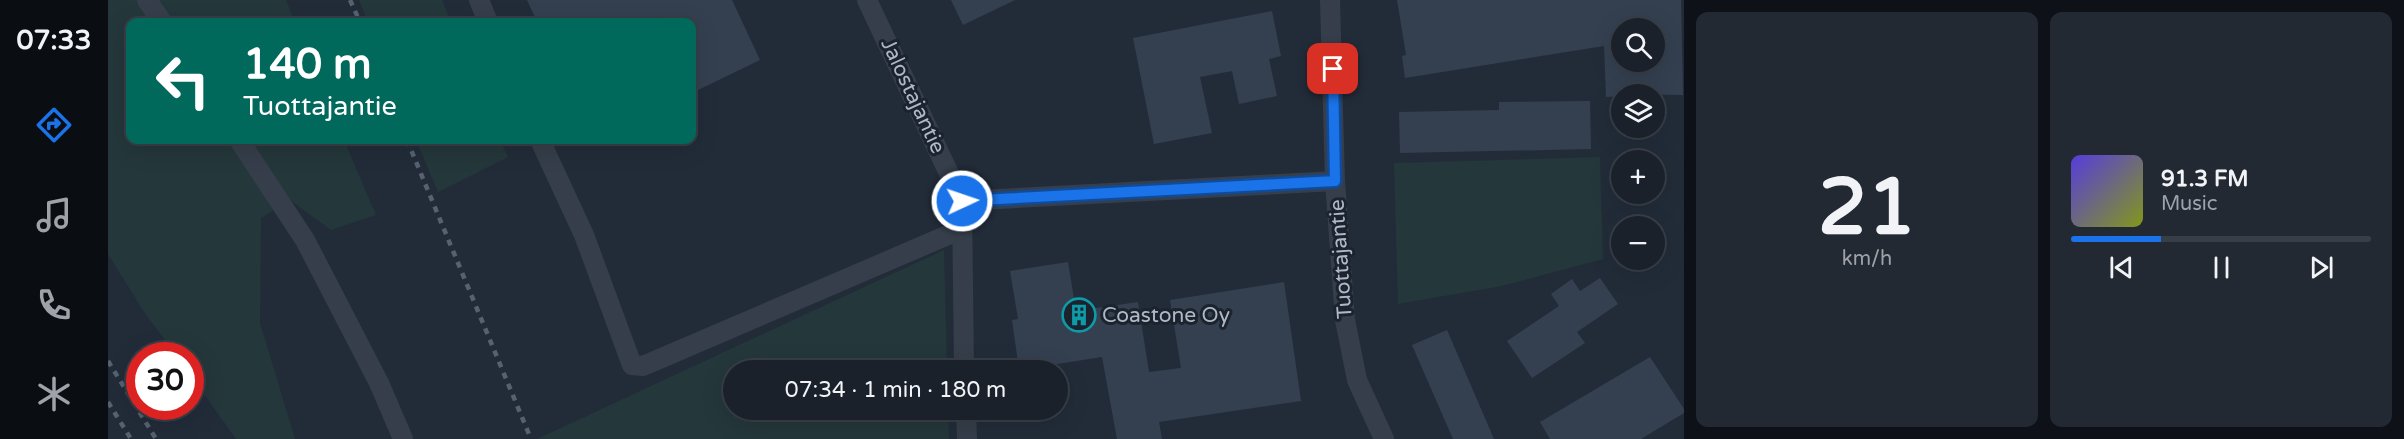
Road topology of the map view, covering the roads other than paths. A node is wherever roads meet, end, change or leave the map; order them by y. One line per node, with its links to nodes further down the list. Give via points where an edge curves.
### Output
1 (147, 0): 5 (street)
2 (479, 0): 6 (street)
3 (867, 0): 10 (street, Jalostajantie)
4 (1330, 0): 9 (street, Tuottajantie)
5 (159, 18)
6 (486, 18)
7 (242, 144): 14 (street, via 305,240 379,383)
8 (542, 144): 11 (street, via 584,235 632,365 643,366)
9 (1335, 181): 10 (street); 16 (street, Tuottajantie, via 1345,320 1357,380)
10 (962, 201): 11 (street, Jalostajantie)
11 (962, 229): 12 (street, Jalostajantie)
12 (964, 360)
13 (966, 420): 15 (street)
14 (403, 439)
15 (967, 439)
16 (1384, 439)

